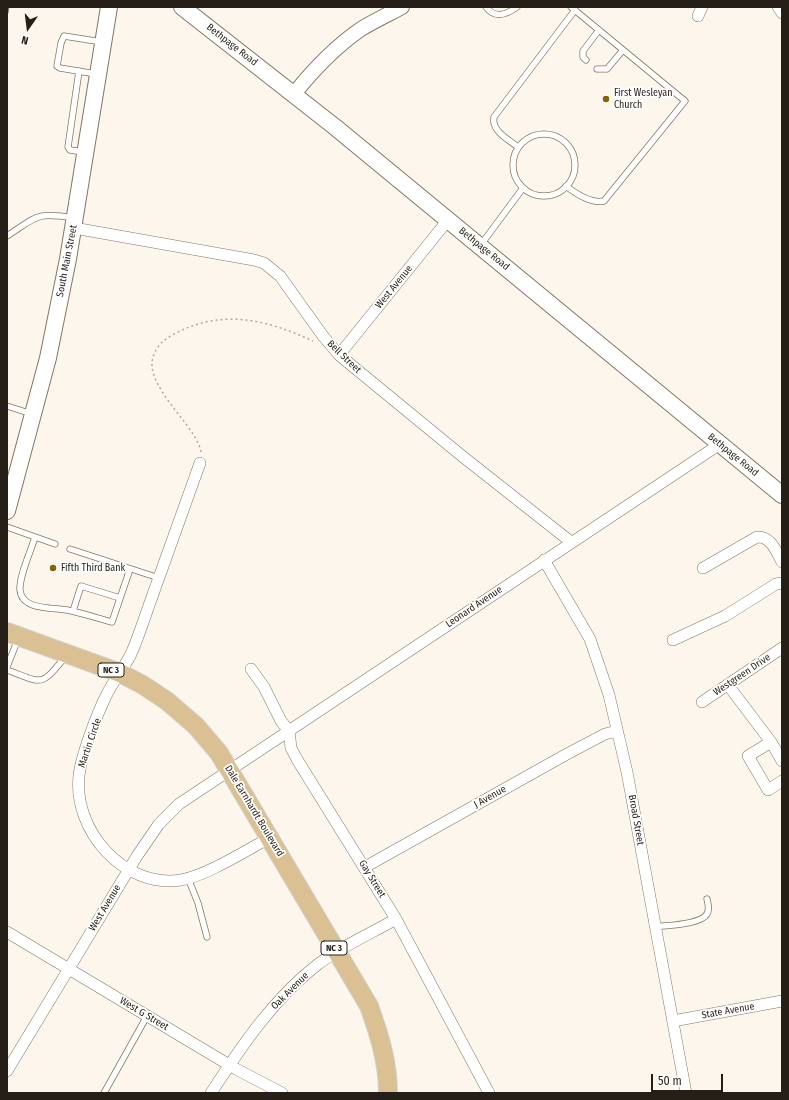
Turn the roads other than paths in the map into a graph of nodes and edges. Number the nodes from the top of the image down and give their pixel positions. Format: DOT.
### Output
graph roads {
  1 [pos="109,7"];
  2 [pos="182,7"];
  3 [pos="402,7"];
  4 [pos="486,7"];
  5 [pos="517,7"];
  6 [pos="778,7"];
  7 [pos="573,9"];
  8 [pos="782,13"];
  9 [pos="599,30"];
  10 [pos="104,42"];
  11 [pos="623,50"];
  12 [pos="586,60"];
  13 [pos="598,69"];
  14 [pos="79,71"];
  15 [pos="99,75"];
  16 [pos="294,94"];
  17 [pos="518,148"];
  18 [pos="87,153"];
  19 [pos="566,186"];
  20 [pos="523,188"];
  21 [pos="448,220"];
  22 [pos="75,223"];
  23 [pos="7,236"];
  24 [pos="480,246"];
  25 [pos="340,355"];
  26 [pos="7,406"];
  27 [pos="34,414"];
  28 [pos="720,444"];
  29 [pos="200,464"];
  30 [pos="782,495"];
  31 [pos="7,511"];
  32 [pos="7,528"];
  33 [pos="35,537"];
  34 [pos="571,542"];
  35 [pos="55,544"];
  36 [pos="70,549"];
  37 [pos="544,560"];
  38 [pos="782,562"];
  39 [pos="704,568"];
  40 [pos="130,569"];
  41 [pos="159,578"];
  42 [pos="782,583"];
  43 [pos="120,598"];
  44 [pos="73,611"];
  45 [pos="13,634"];
  46 [pos="674,640"];
  47 [pos="782,648"];
  48 [pos="68,654"];
  49 [pos="7,667"];
  50 [pos="7,670"];
  51 [pos="251,670"];
  52 [pos="120,674"];
  53 [pos="728,685"];
  54 [pos="702,702"];
  55 [pos="289,731"];
  56 [pos="617,731"];
  57 [pos="771,742"];
  58 [pos="782,761"];
  59 [pos="230,770"];
  60 [pos="782,781"];
  61 [pos="270,837"];
  62 [pos="365,867"];
  63 [pos="129,869"];
  64 [pos="188,878"];
  65 [pos="707,899"];
  66 [pos="396,919"];
  67 [pos="655,927"];
  68 [pos="7,932"];
  69 [pos="207,937"];
  70 [pos="337,952"];
  71 [pos="68,969"];
  72 [pos="782,1001"];
  73 [pos="147,1016"];
  74 [pos="673,1021"];
  75 [pos="229,1065"];
  76 [pos="7,1071"];
  77 [pos="104,1093"];
  78 [pos="210,1093"];
  79 [pos="282,1093"];
  80 [pos="388,1093"];
  81 [pos="489,1093"];
  82 [pos="686,1093"];
  1 -- 10 [label="main road, South Main Street"];
  2 -- 16 [label="main road, Bethpage Road"];
  3 -- 16 [label="street"];
  4 -- 5 [label="lane"];
  6 -- 8 [label="street"];
  7 -- 9 [label="lane"];
  7 -- 17 [label="lane"];
  9 -- 11 [label="lane"];
  9 -- 12 [label="lane"];
  10 -- 14 [label="lane"];
  10 -- 15 [label="main road, South Main Street"];
  11 -- 13 [label="lane"];
  11 -- 19 [label="lane"];
  14 -- 15 [label="lane"];
  14 -- 18 [label="lane"];
  15 -- 18 [label="main road, South Main Street"];
  16 -- 21 [label="main road, Bethpage Road"];
  17 -- 19 [label="lane"];
  17 -- 20 [label="lane"];
  18 -- 22 [label="main road, South Main Street"];
  19 -- 20 [label="lane"];
  20 -- 24 [label="lane"];
  21 -- 24 [label="main road, Bethpage Road"];
  21 -- 25 [label="street, West Avenue"];
  22 -- 23 [label="lane"];
  22 -- 25 [label="street, Bell Street"];
  22 -- 27 [label="main road, South Main Street"];
  24 -- 28 [label="main road, Bethpage Road"];
  25 -- 34 [label="street, Bell Street"];
  26 -- 27 [label="lane"];
  27 -- 31 [label="main road, South Main Street"];
  28 -- 30 [label="main road, Bethpage Road"];
  28 -- 34 [label="street, Leonard Avenue"];
  29 -- 41 [label="street, Martin Circle"];
  32 -- 33 [label="lane"];
  33 -- 35 [label="lane"];
  33 -- 44 [label="lane"];
  34 -- 37 [label="street, Leonard Avenue"];
  36 -- 40 [label="lane"];
  37 -- 55 [label="street, Leonard Avenue"];
  37 -- 56 [label="street, Broad Street"];
  38 -- 39 [label="street"];
  40 -- 41 [label="lane"];
  40 -- 43 [label="lane"];
  41 -- 52 [label="street, Martin Circle"];
  42 -- 46 [label="street"];
  43 -- 44 [label="lane"];
  43 -- 44 [label="lane"];
  45 -- 48 [label="main road, Dale Earnhardt Boulevard / NC 3"];
  45 -- 49 [label="lane"];
  47 -- 53 [label="street, Westgreen Drive"];
  48 -- 50 [label="lane"];
  48 -- 52 [label="main road, Dale Earnhardt Boulevard / NC 3"];
  51 -- 55 [label="street, Gay Street"];
  52 -- 59 [label="main road, Dale Earnhardt Boulevard / NC 3"];
  52 -- 63 [label="street, Martin Circle"];
  53 -- 54 [label="street, Westgreen Drive"];
  53 -- 57 [label="street"];
  55 -- 59 [label="street, Leonard Avenue"];
  55 -- 62 [label="street, Gay Street"];
  56 -- 62 [label="street, J Avenue"];
  56 -- 67 [label="street, Broad Street"];
  57 -- 58 [label="street"];
  57 -- 60 [label="street"];
  59 -- 61 [label="main road, Dale Earnhardt Boulevard / NC 3"];
  59 -- 63 [label="street, West Avenue"];
  61 -- 64 [label="street, Martin Circle"];
  61 -- 70 [label="main road, Dale Earnhardt Boulevard / NC 3"];
  62 -- 66 [label="street, Gay Street"];
  63 -- 64 [label="street, Martin Circle"];
  63 -- 71 [label="street, West Avenue"];
  64 -- 69 [label="lane"];
  65 -- 67 [label="lane"];
  66 -- 70 [label="street, Oak Avenue"];
  66 -- 81 [label="street, Gay Street"];
  67 -- 74 [label="street, Broad Street"];
  68 -- 71 [label="street, West G Street"];
  70 -- 75 [label="street, Oak Avenue"];
  70 -- 80 [label="main road, Dale Earnhardt Boulevard / NC 3"];
  71 -- 73 [label="street, West G Street"];
  71 -- 76 [label="street, West Avenue"];
  72 -- 74 [label="street, State Avenue"];
  73 -- 75 [label="street, West G Street"];
  73 -- 77 [label="lane"];
  74 -- 82 [label="street, Broad Street"];
  75 -- 78 [label="street, Oak Avenue"];
  75 -- 79 [label="street, West G Street"];
}
